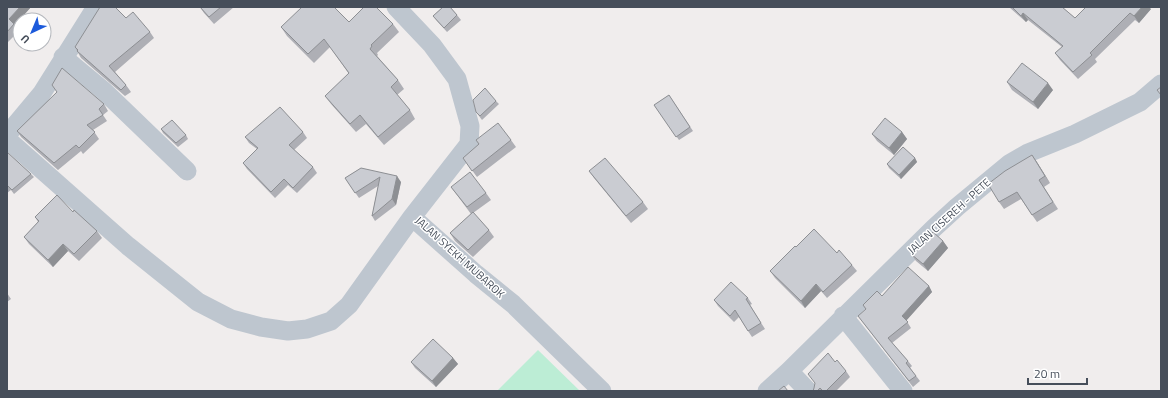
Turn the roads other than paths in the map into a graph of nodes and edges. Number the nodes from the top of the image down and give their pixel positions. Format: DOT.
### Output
graph roads {
  1 [pos="96,7"];
  2 [pos="396,7"];
  3 [pos="63,57"];
  4 [pos="1161,84"];
  5 [pos="7,135"];
  6 [pos="7,139"];
  7 [pos="187,171"];
  8 [pos="412,217"];
  9 [pos="843,316"];
  10 [pos="789,371"];
  11 [pos="602,391"];
  12 [pos="767,391"];
  13 [pos="808,391"];
  14 [pos="903,391"];
  1 -- 3 [label="street"];
  2 -- 8 [label="street, JALAN SYEKH MUBAROK"];
  3 -- 5 [label="street"];
  3 -- 7 [label="street"];
  4 -- 9 [label="street, JALAN CISEREH - PETE"];
  6 -- 8 [label="street"];
  8 -- 11 [label="street, JALAN SYEKH MUBAROK"];
  9 -- 10 [label="street, JALAN CISEREH - PETE"];
  9 -- 14 [label="street"];
  10 -- 12 [label="street, JALAN CISEREH - PETE"];
  10 -- 13 [label="street"];
}
